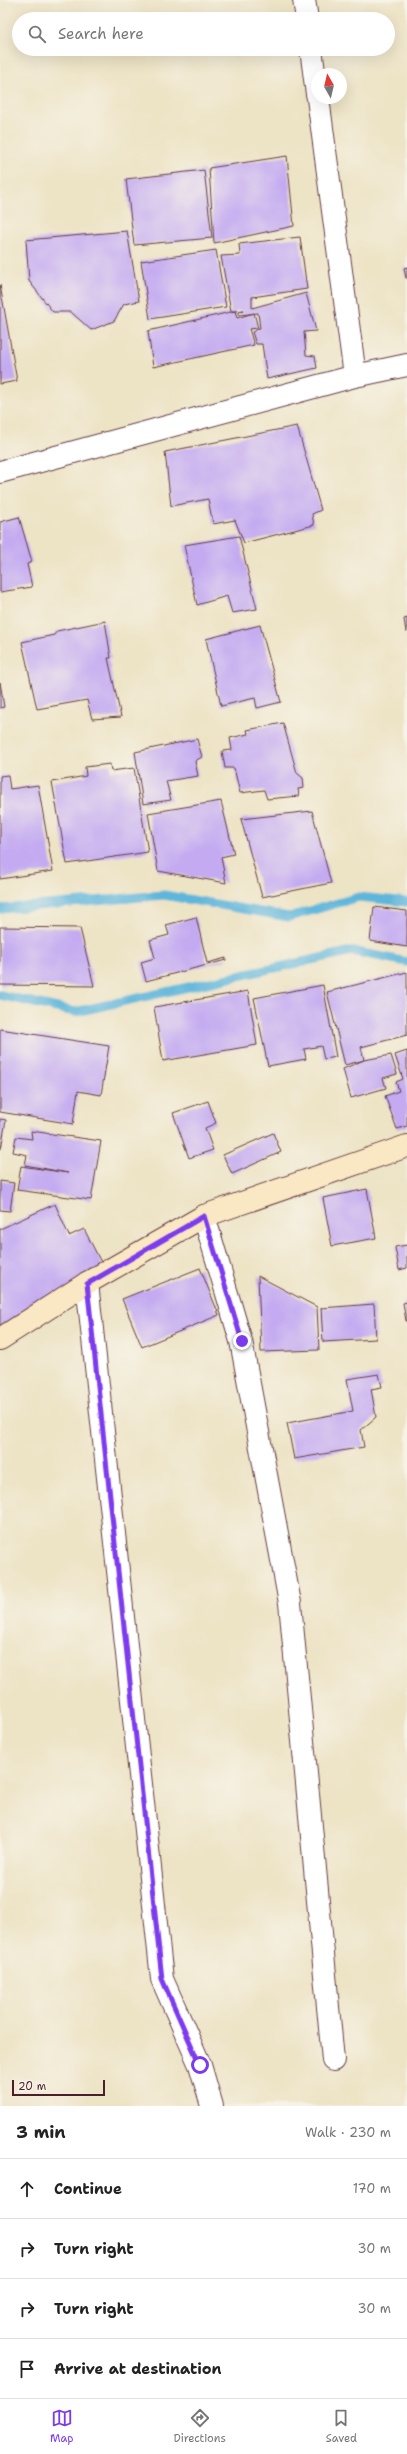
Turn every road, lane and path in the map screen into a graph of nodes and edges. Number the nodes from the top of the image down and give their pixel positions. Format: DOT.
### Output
graph roads {
  1 [pos="304,0"];
  2 [pos="306,12"];
  3 [pos="312,56"];
  4 [pos="314,68"];
  5 [pos="319,104"];
  6 [pos="407,365"];
  7 [pos="355,376"];
  8 [pos="0,472"];
  9 [pos="407,1146"];
  10 [pos="204,1216"];
  11 [pos="87,1284"];
  12 [pos="0,1339"];
  13 [pos="333,2060"];
  14 [pos="212,2106"];
  1 -- 2 [label="street"];
  3 -- 4 [label="street"];
  5 -- 7 [label="street"];
  6 -- 7 [label="street"];
  7 -- 8 [label="street"];
  9 -- 10 [label="main road"];
  10 -- 11 [label="main road"];
  10 -- 13 [label="street"];
  11 -- 12 [label="main road"];
  11 -- 14 [label="street"];
}
